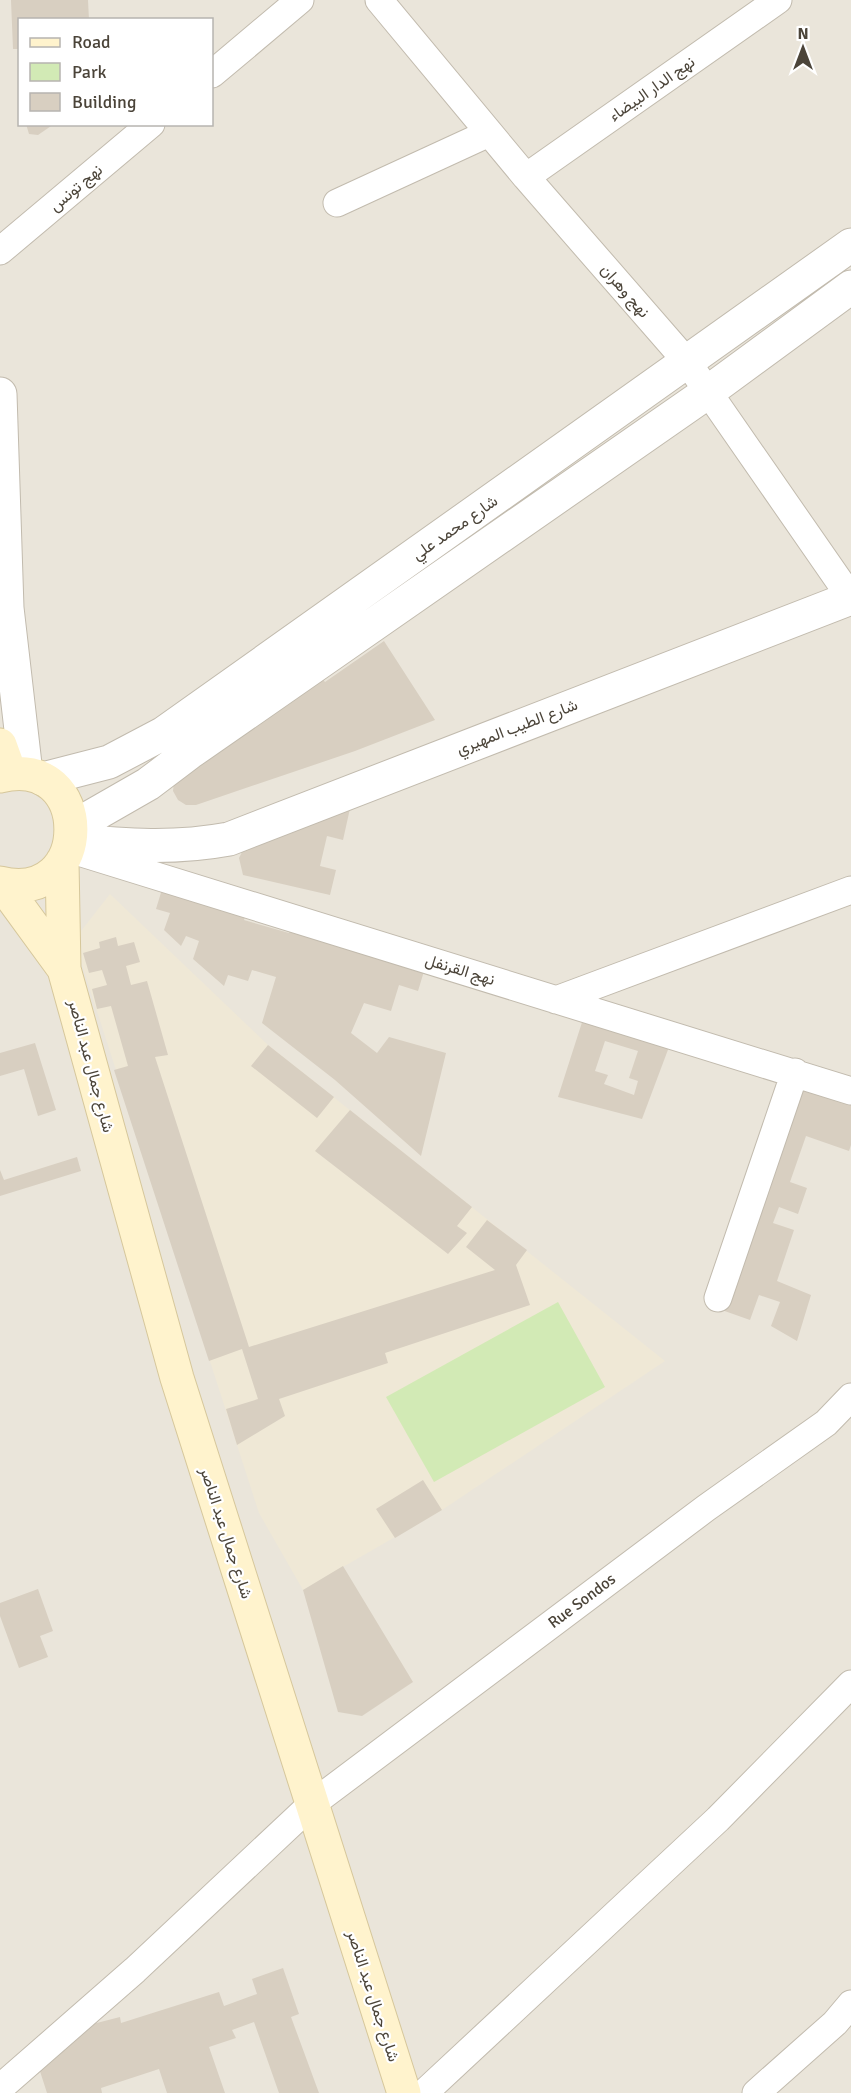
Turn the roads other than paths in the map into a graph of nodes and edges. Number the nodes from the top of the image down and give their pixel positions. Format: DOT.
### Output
graph roads {
  1 [pos="300,0"];
  2 [pos="380,0"];
  3 [pos="778,0"];
  4 [pos="213,73"];
  5 [pos="149,126"];
  6 [pos="489,133"];
  7 [pos="526,177"];
  8 [pos="337,203"];
  9 [pos="851,245"];
  10 [pos="0,251"];
  11 [pos="851,287"];
  12 [pos="688,363"];
  13 [pos="708,392"];
  14 [pos="0,394"];
  15 [pos="851,598"];
  16 [pos="16,769"];
  17 [pos="69,845"];
  18 [pos="1,883"];
  19 [pos="851,890"];
  20 [pos="64,969"];
  21 [pos="556,1000"];
  22 [pos="795,1072"];
  23 [pos="851,1091"];
  24 [pos="718,1298"];
  25 [pos="851,1397"];
  26 [pos="851,1684"];
  27 [pos="312,1804"];
  28 [pos="851,2004"];
  29 [pos="0,2088"];
  30 [pos="404,2093"];
  31 [pos="424,2093"];
  32 [pos="756,2093"];
  1 -- 4 [label="street"];
  2 -- 6 [label="street, نهج وهران"];
  3 -- 7 [label="street, نهج الدار البيضاء"];
  5 -- 10 [label="street, نهج تونس"];
  6 -- 7 [label="street, نهج وهران"];
  6 -- 8 [label="street"];
  7 -- 12 [label="street, نهج وهران"];
  9 -- 12 [label="street, شارع محمد علي"];
  11 -- 13 [label="street, شارع محمد علي"];
  12 -- 13 [label="street, نهج وهران"];
  12 -- 16 [label="street, شارع محمد علي"];
  13 -- 15 [label="street, نهج وهران"];
  13 -- 17 [label="street, شارع محمد علي"];
  14 -- 16 [label="street"];
  15 -- 17 [label="street, شارع الطيب المهيري"];
  16 -- 17 [label="main road, شارع جمال عبد الناصر"];
  17 -- 18 [label="main road"];
  17 -- 20 [label="main road, شارع جمال عبد الناصر"];
  17 -- 21 [label="street, نهج القرنفل"];
  18 -- 20 [label="main road, شارع جمال عبد الناصر"];
  19 -- 21 [label="street"];
  20 -- 27 [label="main road, شارع جمال عبد الناصر"];
  21 -- 22 [label="street, نهج القرنفل"];
  22 -- 23 [label="street, نهج القرنفل"];
  22 -- 24 [label="street"];
  25 -- 27 [label="street, Rue Sondos"];
  26 -- 31 [label="street"];
  27 -- 29 [label="street, Rue Sondos"];
  27 -- 30 [label="main road, شارع جمال عبد الناصر"];
  28 -- 32 [label="street"];
}
